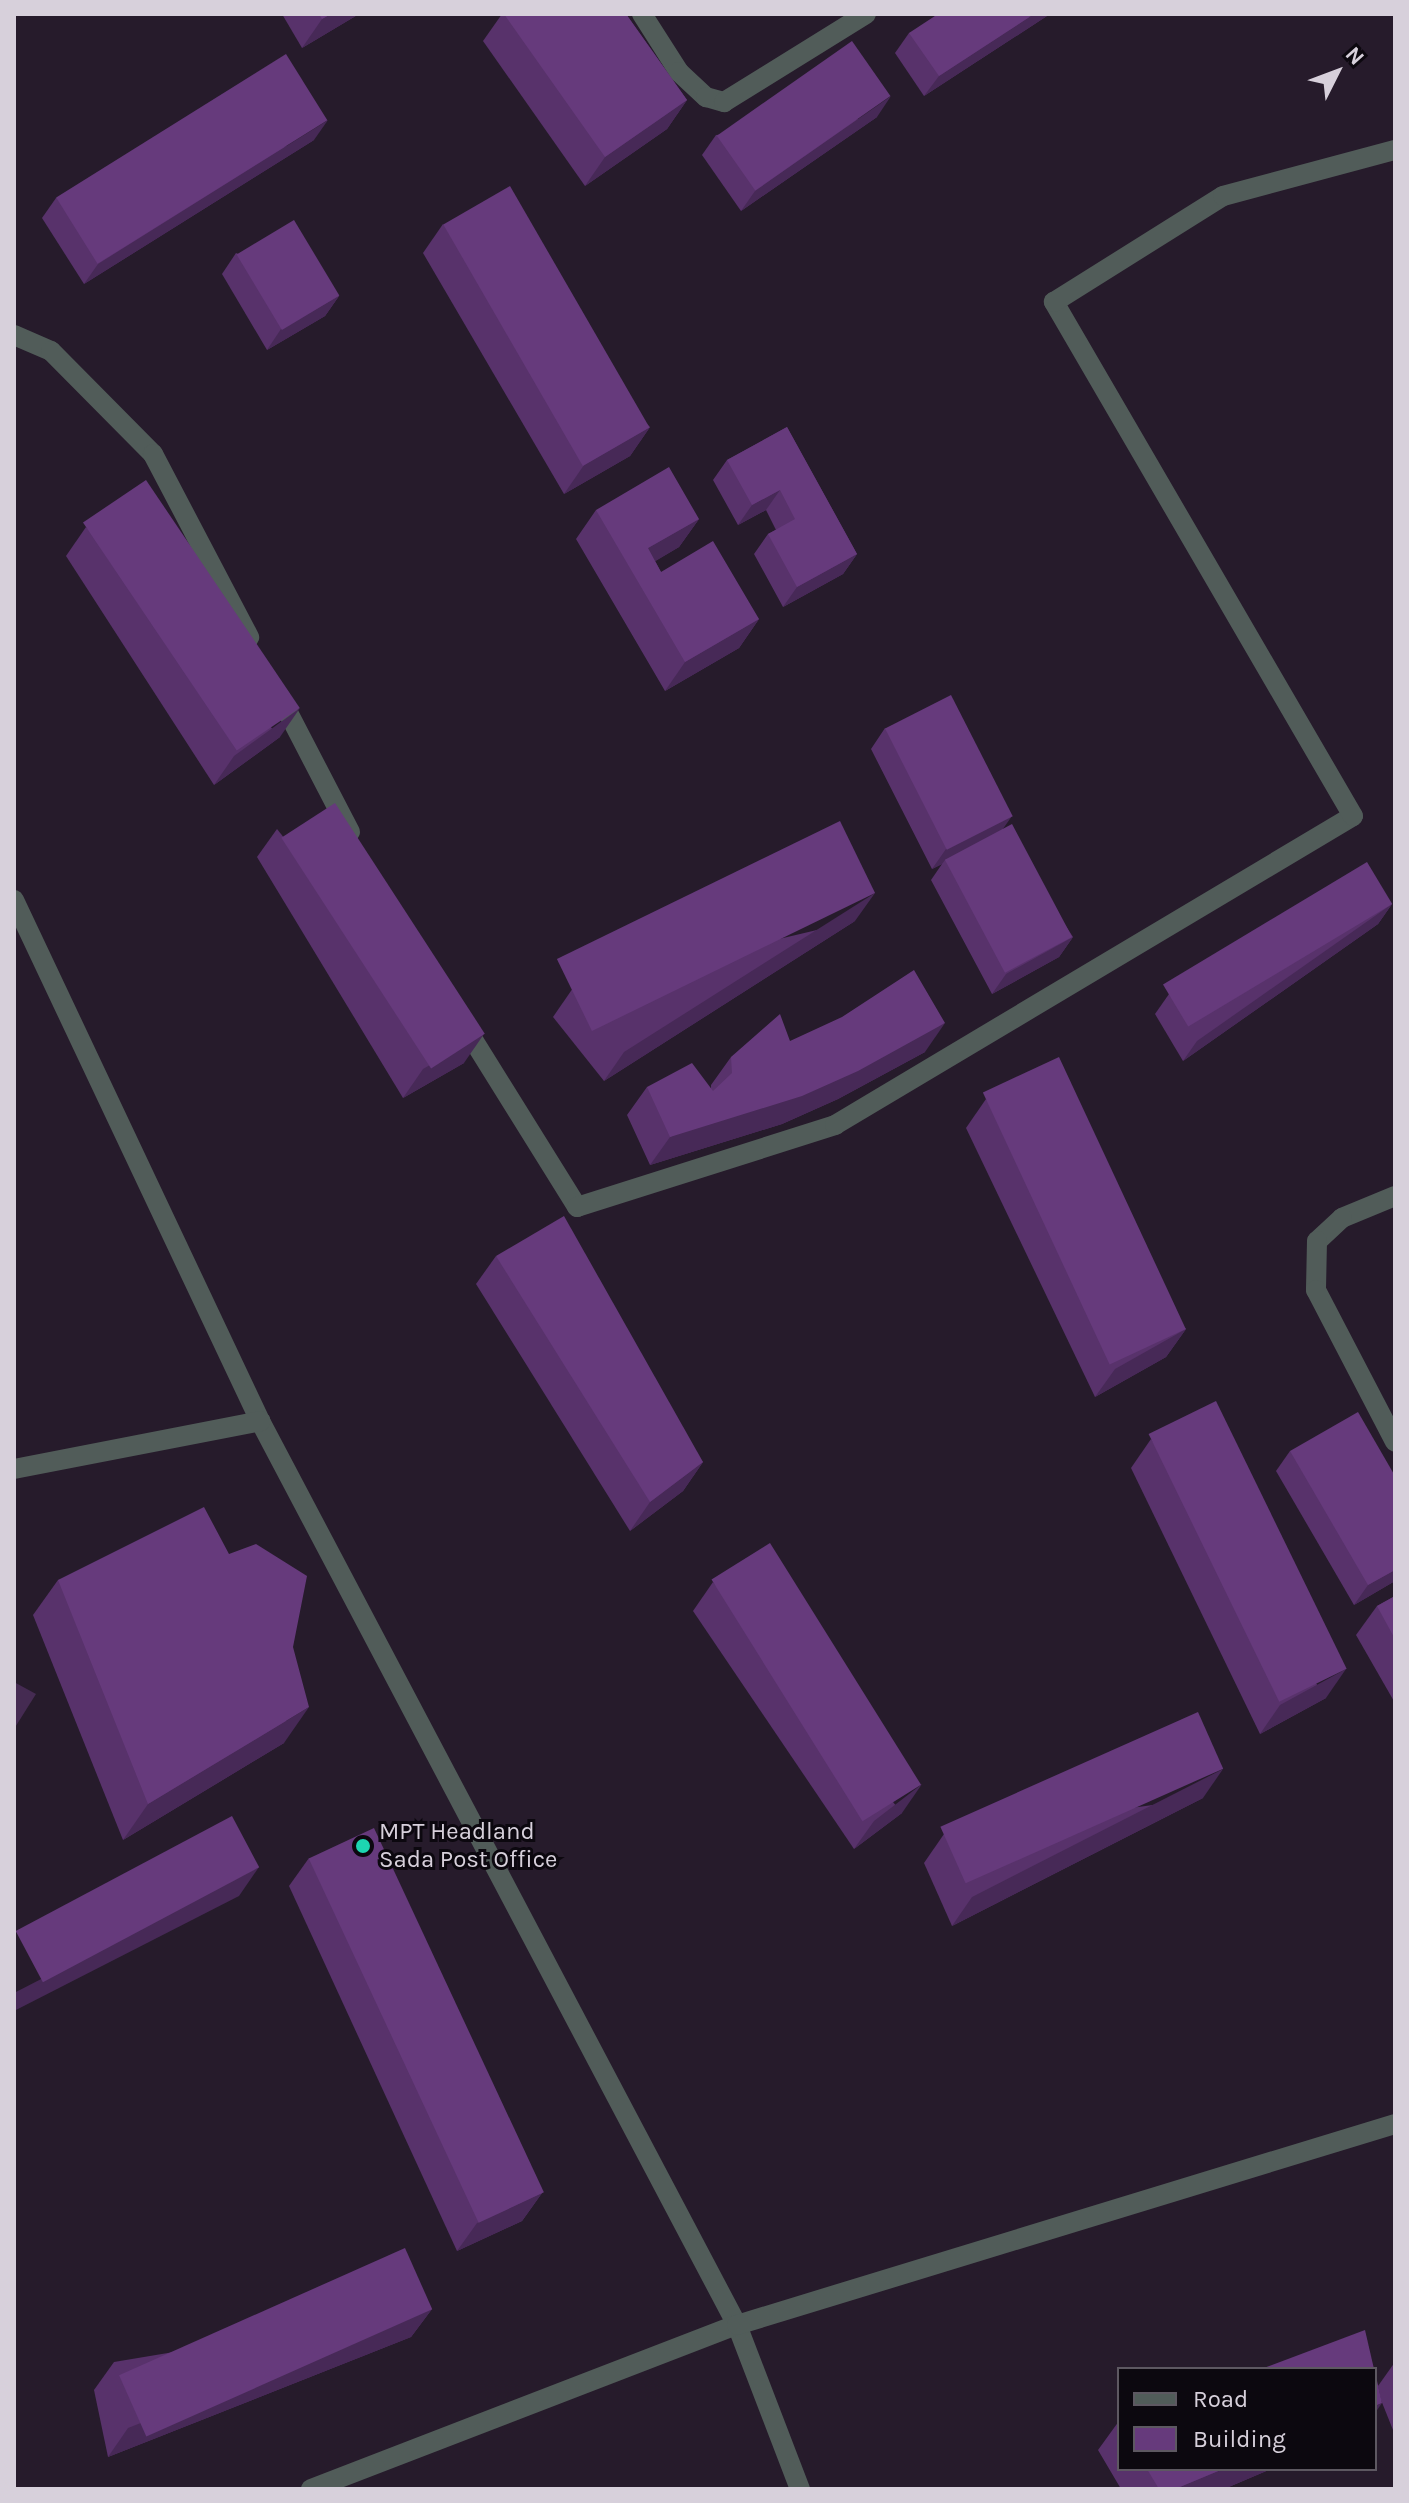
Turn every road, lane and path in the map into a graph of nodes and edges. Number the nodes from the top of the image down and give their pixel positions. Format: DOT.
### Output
graph roads {
  1 [pos="642,14"];
  2 [pos="866,14"];
  3 [pos="1395,150"];
  4 [pos="14,335"];
  5 [pos="361,852"];
  6 [pos="14,900"];
  7 [pos="447,998"];
  8 [pos="1395,1196"];
  9 [pos="260,1421"];
  10 [pos="1395,1442"];
  11 [pos="14,1469"];
  12 [pos="1395,2124"];
  13 [pos="737,2325"];
  14 [pos="311,2489"];
  15 [pos="800,2489"];
  1 -- 2 [label="street"];
  3 -- 7 [label="street"];
  4 -- 5 [label="street"];
  6 -- 9 [label="street"];
  8 -- 10 [label="street"];
  9 -- 11 [label="street"];
  9 -- 13 [label="street"];
  12 -- 13 [label="street"];
  13 -- 14 [label="street"];
  13 -- 15 [label="street"];
}
